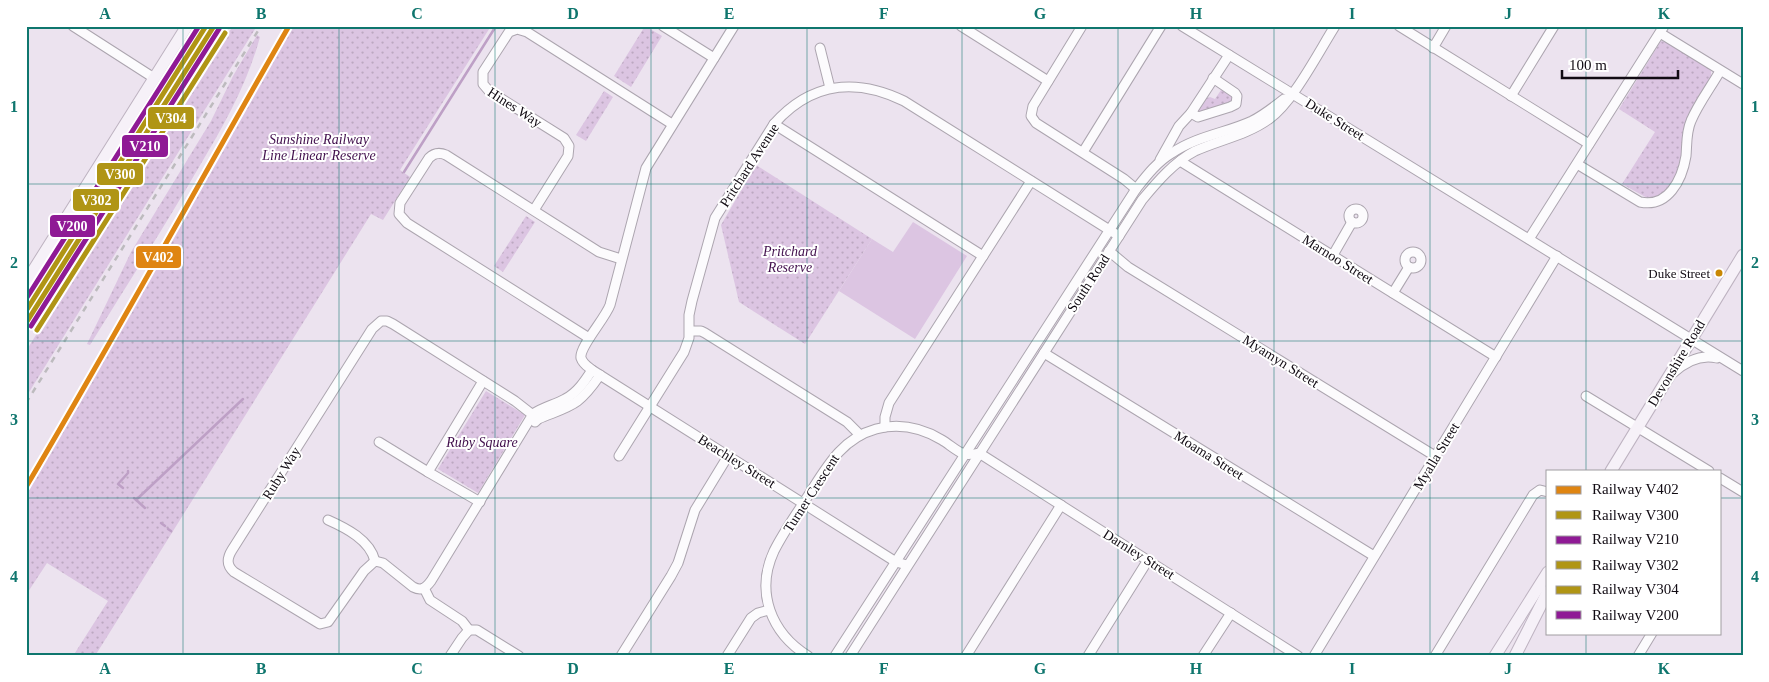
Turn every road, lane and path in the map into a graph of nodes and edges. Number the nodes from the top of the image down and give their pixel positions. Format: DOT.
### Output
graph roads {
  1 [pos="73,26"];
  2 [pos="187,26"];
  3 [pos="663,26"];
  4 [pos="734,26"];
  5 [pos="961,26"];
  6 [pos="1082,26"];
  7 [pos="1161,26"];
  8 [pos="1182,26"];
  9 [pos="1334,26"];
  10 [pos="1399,26"];
  11 [pos="1446,26"];
  12 [pos="1554,26"];
  13 [pos="1662,30"];
  14 [pos="820,48"];
  15 [pos="1433,48"];
  16 [pos="1229,55"];
  17 [pos="714,58"];
  18 [pos="1720,71"];
  19 [pos="154,78"];
  20 [pos="1213,78"];
  21 [pos="1048,81"];
  22 [pos="1743,84"];
  23 [pos="830,88"];
  24 [pos="1292,93"];
  25 [pos="1511,96"];
  26 [pos="1191,113"];
  27 [pos="672,124"];
  28 [pos="774,124"];
  29 [pos="1589,144"];
  30 [pos="1083,152"];
  31 [pos="1180,161"];
  32 [pos="1157,164"];
  33 [pos="1577,164"];
  34 [pos="1031,181"];
  35 [pos="1136,188"];
  36 [pos="534,210"];
  37 [pos="1352,222"];
  38 [pos="1109,230"];
  39 [pos="1119,236"];
  40 [pos="1529,239"];
  41 [pos="1109,251"];
  42 [pos="1332,255"];
  43 [pos="1743,255"];
  44 [pos="983,256"];
  45 [pos="1557,256"];
  46 [pos="621,259"];
  47 [pos="1102,261"];
  48 [pos="1128,267"];
  49 [pos="1409,267"];
  50 [pos="26,282"];
  51 [pos="1393,293"];
  52 [pos="690,331"];
  53 [pos="589,338"];
  54 [pos="1691,338"];
  55 [pos="1044,352"];
  56 [pos="1496,357"];
  57 [pos="1722,359"];
  58 [pos="592,370"];
  59 [pos="1743,371"];
  60 [pos="600,375"];
  61 [pos="1667,379"];
  62 [pos="483,381"];
  63 [pos="1586,396"];
  64 [pos="567,403"];
  65 [pos="650,406"];
  66 [pos="535,416"];
  67 [pos="885,427"];
  68 [pos="1638,427"];
  69 [pos="860,435"];
  70 [pos="379,442"];
  71 [pos="965,454"];
  72 [pos="979,454"];
  73 [pos="619,456"];
  74 [pos="728,456"];
  75 [pos="1435,456"];
  76 [pos="1612,470"];
  77 [pos="1707,470"];
  78 [pos="428,472"];
  79 [pos="1722,479"];
  80 [pos="1546,492"];
  81 [pos="1743,492"];
  82 [pos="480,502"];
  83 [pos="804,503"];
  84 [pos="1061,505"];
  85 [pos="328,520"];
  86 [pos="1374,556"];
  87 [pos="1148,560"];
  88 [pos="375,561"];
  89 [pos="896,562"];
  90 [pos="907,565"];
  91 [pos="1546,575"];
  92 [pos="424,588"];
  93 [pos="1546,595"];
  94 [pos="769,610"];
  95 [pos="1231,613"];
  96 [pos="469,630"];
  97 [pos="1651,634"];
  98 [pos="450,656"];
  99 [pos="519,656"];
  100 [pos="621,656"];
  101 [pos="727,656"];
  102 [pos="808,656"];
  103 [pos="836,656"];
  104 [pos="850,656"];
  105 [pos="966,656"];
  106 [pos="1088,656"];
  107 [pos="1204,656"];
  108 [pos="1298,656"];
  109 [pos="1314,656"];
  110 [pos="1435,656"];
  111 [pos="1495,656"];
  112 [pos="1515,656"];
  113 [pos="1638,656"];
  1 -- 19 [label="street"];
  2 -- 19 [label="main road"];
  3 -- 17 [label="street"];
  4 -- 17 [label="street"];
  5 -- 21 [label="street"];
  6 -- 21 [label="street"];
  7 -- 30 [label="street"];
  8 -- 16 [label="street, Duke Street"];
  9 -- 24 [label="street"];
  10 -- 15 [label="street"];
  11 -- 15 [label="street"];
  12 -- 25 [label="street"];
  13 -- 18 [label="street"];
  13 -- 29 [label="street"];
  14 -- 23 [label="street"];
  15 -- 25 [label="street"];
  16 -- 20 [label="street, South Road"];
  16 -- 24 [label="street, Duke Street"];
  17 -- 27 [label="street"];
  18 -- 22 [label="street"];
  18 -- 33 [label="street"];
  19 -- 50 [label="main road"];
  20 -- 26 [label="street, South Road"];
  20 -- 26 [label="street"];
  21 -- 30 [label="street"];
  23 -- 28 [label="street, Pritchard Avenue"];
  23 -- 34 [label="street, Pritchard Avenue"];
  24 -- 31 [label="street, South Road"];
  24 -- 32 [label="street, South Road"];
  24 -- 40 [label="street, Duke Street"];
  25 -- 29 [label="street"];
  26 -- 32 [label="street, South Road"];
  27 -- 36 [label="street, Hines Way"];
  27 -- 46 [label="street"];
  28 -- 44 [label="street"];
  28 -- 52 [label="street, Pritchard Avenue"];
  29 -- 33 [label="street"];
  30 -- 35 [label="street"];
  31 -- 39 [label="street, South Road"];
  31 -- 42 [label="street, Marnoo Street"];
  32 -- 35 [label="street, South Road"];
  33 -- 40 [label="street"];
  34 -- 38 [label="street, Pritchard Avenue"];
  34 -- 44 [label="street"];
  35 -- 38 [label="street, South Road"];
  36 -- 46 [label="street"];
  36 -- 53 [label="street"];
  37 -- 42 [label="street"];
  38 -- 39 [label="street, Pritchard Avenue"];
  38 -- 71 [label="street, South Road"];
  39 -- 41 [label="street, South Road"];
  40 -- 45 [label="street, Duke Street"];
  41 -- 47 [label="street, South Road"];
  41 -- 48 [label="street, Myamyn Street"];
  42 -- 51 [label="street, Marnoo Street"];
  43 -- 54 [label="main road, Devonshire Road"];
  44 -- 67 [label="street"];
  45 -- 54 [label="street, Duke Street"];
  45 -- 56 [label="street, Myalla Street"];
  46 -- 53 [label="street"];
  47 -- 48 [label="street, Myamyn Street"];
  47 -- 55 [label="street, South Road"];
  48 -- 75 [label="street, Myamyn Street"];
  49 -- 51 [label="street"];
  51 -- 56 [label="street, Marnoo Street"];
  52 -- 65 [label="street, Pritchard Avenue"];
  52 -- 69 [label="street"];
  53 -- 58 [label="street, Beachley Street"];
  54 -- 57 [label="street, Duke Street"];
  54 -- 61 [label="main road, Devonshire Road"];
  55 -- 72 [label="street, South Road"];
  55 -- 86 [label="street, Moama Street"];
  56 -- 75 [label="street, Myalla Street"];
  57 -- 59 [label="street, Duke Street"];
  57 -- 61 [label="street"];
  58 -- 60 [label="street, Beachley Street"];
  58 -- 64 [label="street"];
  60 -- 64 [label="street"];
  60 -- 65 [label="street, Beachley Street"];
  61 -- 68 [label="main road, Devonshire Road"];
  62 -- 66 [label="street, Ruby Way"];
  62 -- 78 [label="street"];
  62 -- 88 [label="street, Ruby Way"];
  63 -- 68 [label="street"];
  64 -- 66 [label="street"];
  65 -- 73 [label="street, Pritchard Avenue"];
  65 -- 74 [label="street, Beachley Street"];
  66 -- 82 [label="street"];
  67 -- 69 [label="street, Turner Crescent"];
  67 -- 71 [label="street, Turner Crescent"];
  68 -- 76 [label="main road, Devonshire Road"];
  68 -- 77 [label="street"];
  69 -- 83 [label="street, Turner Crescent"];
  70 -- 78 [label="street"];
  71 -- 72 [label="street"];
  71 -- 89 [label="street, South Road"];
  72 -- 84 [label="street, Darnley Street"];
  72 -- 90 [label="street, South Road"];
  74 -- 83 [label="street, Beachley Street"];
  74 -- 100 [label="street"];
  75 -- 86 [label="street, Myalla Street"];
  78 -- 82 [label="street"];
  79 -- 81 [label="street"];
  80 -- 110 [label="street"];
  82 -- 92 [label="street"];
  83 -- 89 [label="street, Beachley Street"];
  83 -- 94 [label="street, Turner Crescent"];
  84 -- 87 [label="street, Darnley Street"];
  84 -- 105 [label="street"];
  85 -- 88 [label="street"];
  86 -- 109 [label="street, Myalla Street"];
  87 -- 95 [label="street, Darnley Street"];
  87 -- 106 [label="street"];
  88 -- 92 [label="street"];
  89 -- 90 [label="street, Beachley Street"];
  89 -- 103 [label="street, South Road"];
  90 -- 104 [label="street, South Road"];
  91 -- 111 [label="main road"];
  92 -- 96 [label="street"];
  93 -- 112 [label="main road"];
  94 -- 101 [label="street"];
  94 -- 102 [label="street, Turner Crescent"];
  95 -- 107 [label="street"];
  95 -- 108 [label="street, Darnley Street"];
  96 -- 98 [label="street"];
  96 -- 99 [label="street"];
  97 -- 113 [label="street"];
}
